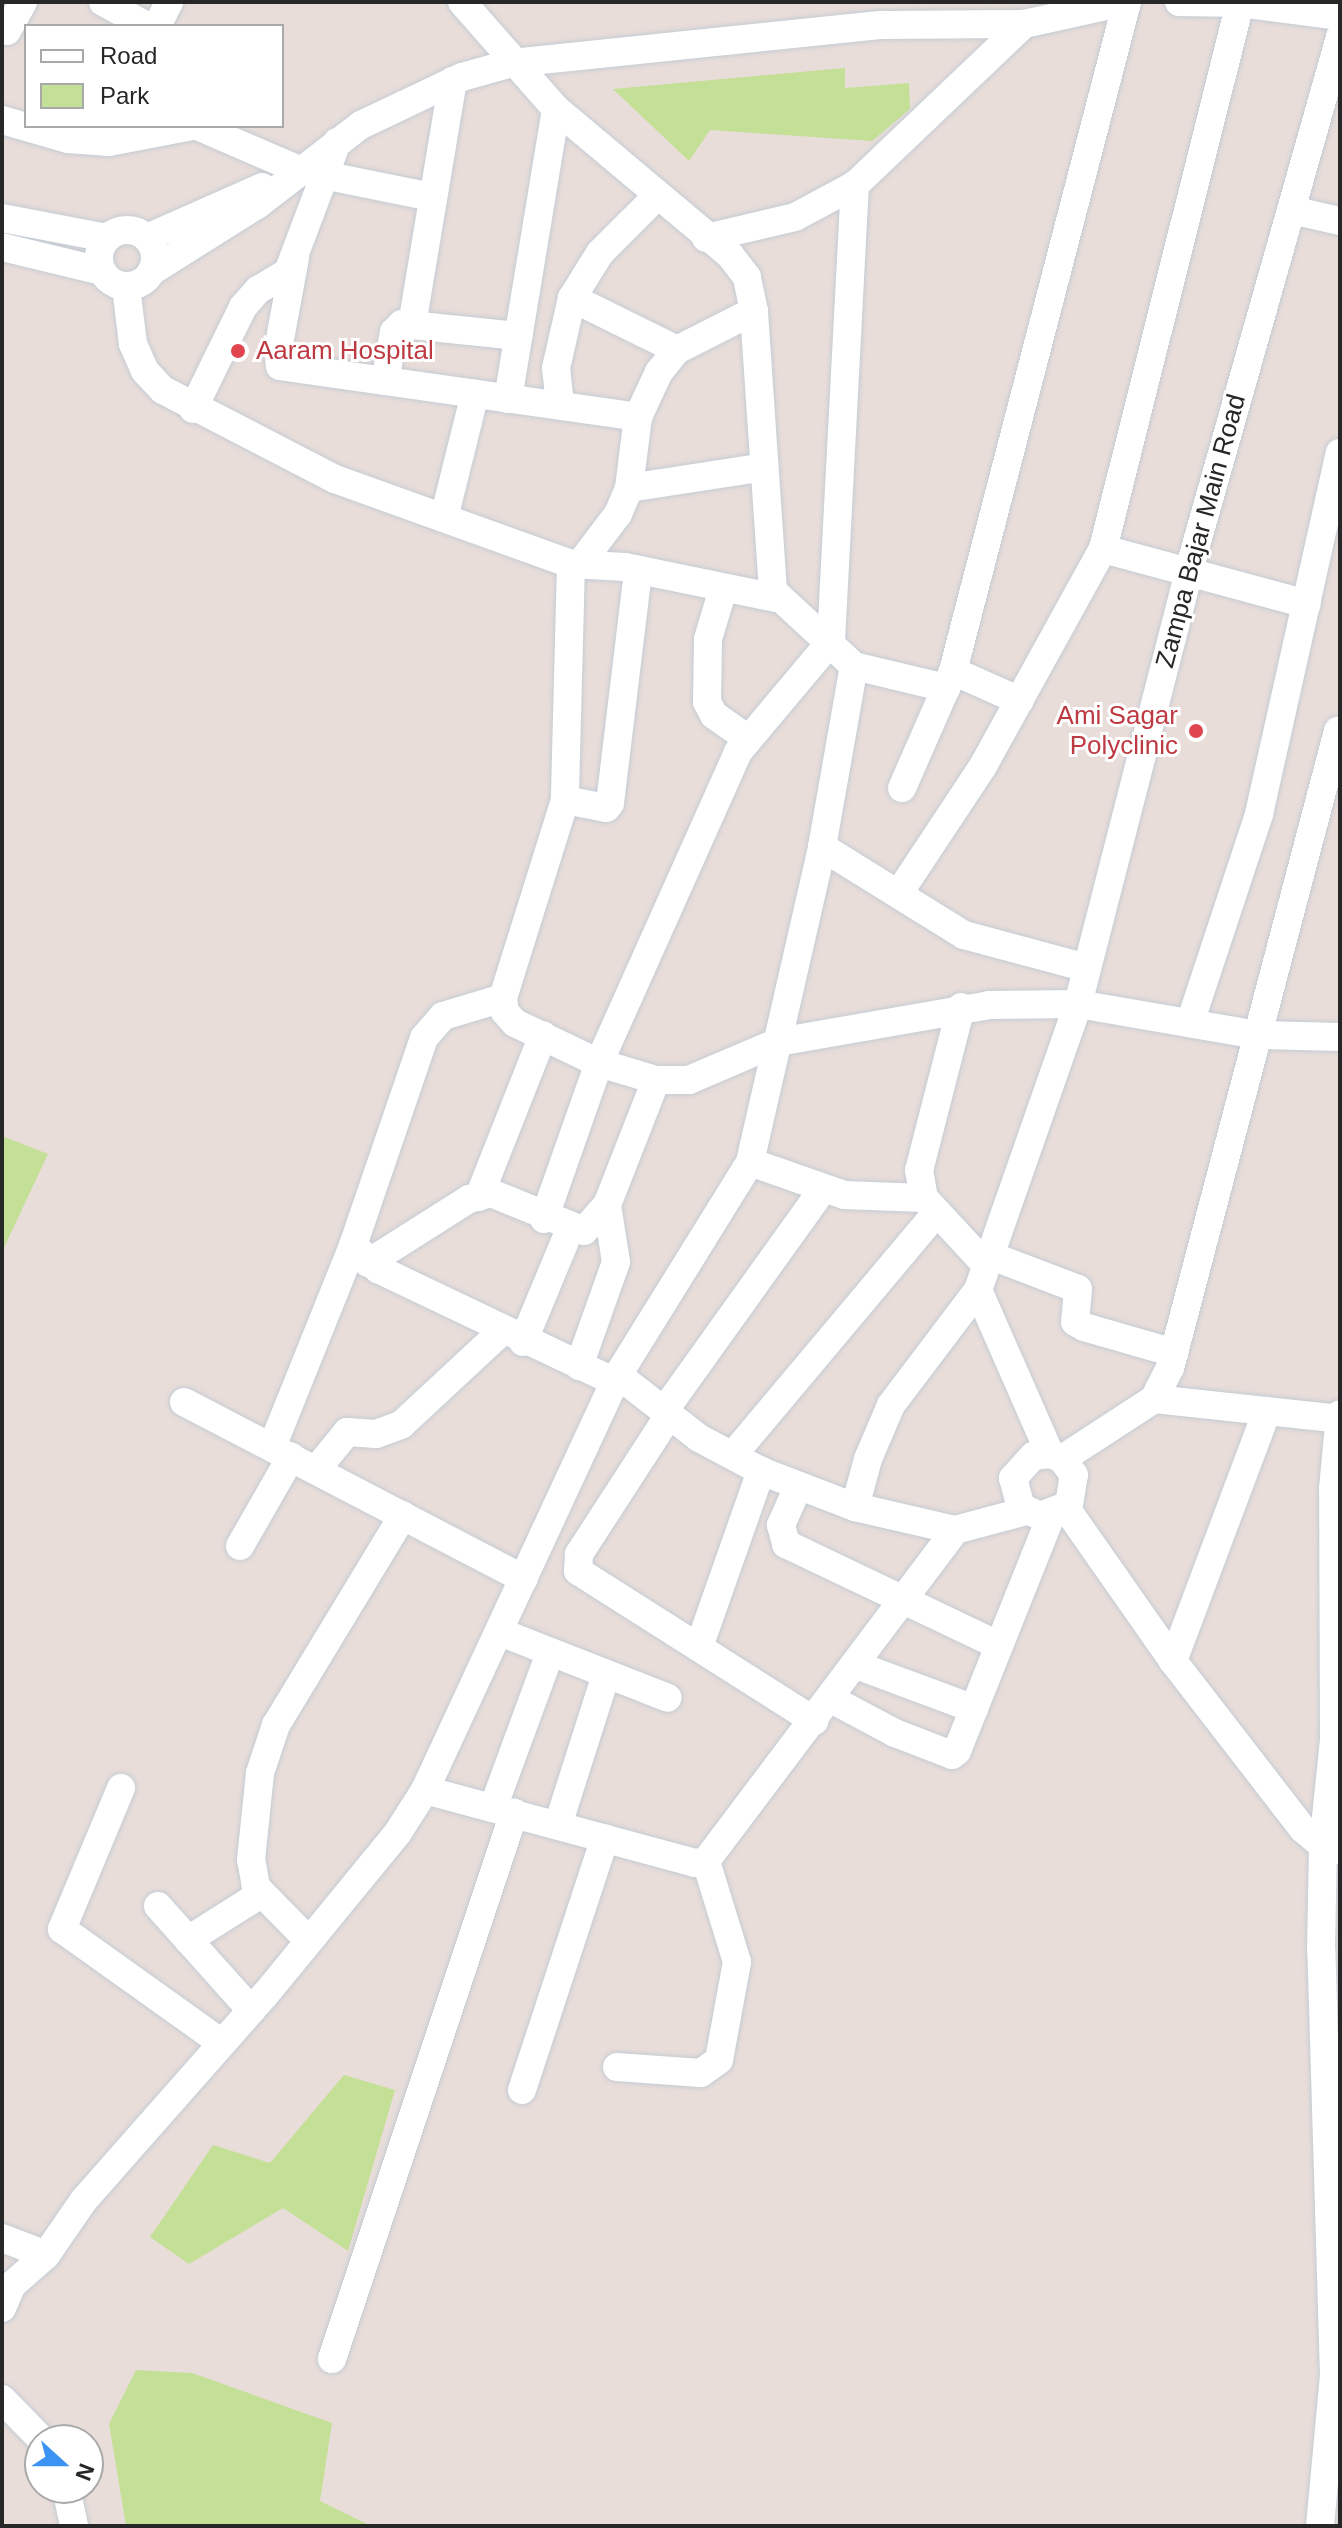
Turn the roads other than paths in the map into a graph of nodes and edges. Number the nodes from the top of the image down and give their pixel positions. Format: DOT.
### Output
graph roads {
  1 [pos="23,2"];
  2 [pos="103,2"];
  3 [pos="169,2"];
  4 [pos="1125,2"];
  5 [pos="1179,2"];
  6 [pos="1240,3"];
  7 [pos="476,8"];
  8 [pos="882,14"];
  9 [pos="1340,16"];
  10 [pos="1013,17"];
  11 [pos="143,24"];
  12 [pos="158,24"];
  13 [pos="12,34"];
  14 [pos="1340,37"];
  15 [pos="512,63"];
  16 [pos="453,80"];
  17 [pos="556,109"];
  18 [pos="2,120"];
  19 [pos="24,126"];
  20 [pos="30,128"];
  21 [pos="184,128"];
  22 [pos="199,128"];
  23 [pos="303,175"];
  24 [pos="855,185"];
  25 [pos="432,197"];
  26 [pos="656,197"];
  27 [pos="1291,210"];
  28 [pos="2,218"];
  29 [pos="1340,221"];
  30 [pos="107,238"];
  31 [pos="147,238"];
  32 [pos="706,238"];
  33 [pos="2,247"];
  34 [pos="295,258"];
  35 [pos="101,271"];
  36 [pos="152,271"];
  37 [pos="126,287"];
  38 [pos="572,298"];
  39 [pos="754,311"];
  40 [pos="412,325"];
  41 [pos="518,336"];
  42 [pos="677,350"];
  43 [pos="385,381"];
  44 [pos="475,394"];
  45 [pos="508,399"];
  46 [pos="560,405"];
  47 [pos="193,409"];
  48 [pos="638,417"];
  49 [pos="1340,457"];
  50 [pos="764,467"];
  51 [pos="629,488"];
  52 [pos="444,518"];
  53 [pos="1103,549"];
  54 [pos="576,564"];
  55 [pos="638,570"];
  56 [pos="1188,574"];
  57 [pos="723,589"];
  58 [pos="776,598"];
  59 [pos="1307,604"];
  60 [pos="831,641"];
  61 [pos="854,666"];
  62 [pos="950,680"];
  63 [pos="1020,701"];
  64 [pos="1338,731"];
  65 [pos="748,739"];
  66 [pos="902,788"];
  67 [pos="565,800"];
  68 [pos="822,847"];
  69 [pos="899,893"];
  70 [pos="1087,968"];
  71 [pos="503,998"];
  72 [pos="1078,1004"];
  73 [pos="961,1007"];
  74 [pos="1190,1023"];
  75 [pos="543,1035"];
  76 [pos="1258,1035"];
  77 [pos="1340,1037"];
  78 [pos="778,1042"];
  79 [pos="599,1063"];
  80 [pos="656,1080"];
  81 [pos="750,1162"];
  82 [pos="823,1189"];
  83 [pos="479,1197"];
  84 [pos="607,1205"];
  85 [pos="931,1205"];
  86 [pos="557,1224"];
  87 [pos="361,1254"];
  88 [pos="985,1270"];
  89 [pos="512,1337"];
  90 [pos="1174,1353"];
  91 [pos="579,1366"];
  92 [pos="616,1379"];
  93 [pos="1154,1399"];
  94 [pos="184,1402"];
  95 [pos="1267,1411"];
  96 [pos="667,1413"];
  97 [pos="1340,1417"];
  98 [pos="733,1455"];
  99 [pos="1056,1457"];
  100 [pos="293,1458"];
  101 [pos="761,1471"];
  102 [pos="798,1487"];
  103 [pos="855,1507"];
  104 [pos="1047,1512"];
  105 [pos="403,1515"];
  106 [pos="955,1530"];
  107 [pos="240,1546"];
  108 [pos="524,1579"];
  109 [pos="904,1600"];
  110 [pos="500,1632"];
  111 [pos="998,1645"];
  112 [pos="699,1647"];
  113 [pos="550,1653"];
  114 [pos="1173,1661"];
  115 [pos="856,1665"];
  116 [pos="606,1675"];
  117 [pos="668,1698"];
  118 [pos="831,1699"];
  119 [pos="974,1709"];
  120 [pos="814,1721"];
  121 [pos="121,1788"];
  122 [pos="425,1790"];
  123 [pos="503,1810"];
  124 [pos="558,1825"];
  125 [pos="605,1838"];
  126 [pos="1331,1849"];
  127 [pos="706,1861"];
  128 [pos="261,1894"];
  129 [pos="158,1906"];
  130 [pos="188,1940"];
  131 [pos="309,1941"];
  132 [pos="1331,1952"];
  133 [pos="251,2010"];
  134 [pos="222,2043"];
  135 [pos="617,2067"];
  136 [pos="522,2090"];
  137 [pos="2,2238"];
  138 [pos="46,2255"];
  139 [pos="2,2308"];
  140 [pos="332,2359"];
  141 [pos="2,2399"];
  142 [pos="26,2424"];
  143 [pos="69,2504"];
  144 [pos="74,2526"];
  145 [pos="1320,2526"];
  1 -- 13 [label="street"];
  2 -- 11 [label="street"];
  3 -- 12 [label="street"];
  4 -- 10 [label="street"];
  4 -- 62 [label="street"];
  5 -- 6 [label="street"];
  6 -- 9 [label="street"];
  6 -- 53 [label="street"];
  7 -- 15 [label="street"];
  8 -- 10 [label="street"];
  8 -- 15 [label="street"];
  10 -- 24 [label="street"];
  14 -- 27 [label="street, Zampa Bajar Main Road"];
  15 -- 16 [label="street"];
  15 -- 17 [label="street"];
  16 -- 23 [label="street"];
  16 -- 25 [label="street"];
  17 -- 26 [label="street"];
  17 -- 41 [label="street"];
  18 -- 19 [label="street"];
  20 -- 21 [label="street"];
  22 -- 23 [label="street"];
  23 -- 25 [label="street"];
  23 -- 31 [label="street"];
  23 -- 34 [label="street"];
  23 -- 36 [label="street"];
  24 -- 32 [label="street"];
  24 -- 60 [label="street"];
  25 -- 40 [label="street"];
  26 -- 32 [label="street"];
  26 -- 38 [label="street"];
  27 -- 29 [label="street"];
  27 -- 56 [label="street, Zampa Bajar Main Road"];
  28 -- 30 [label="street"];
  30 -- 31 [label="street"];
  30 -- 35 [label="street"];
  31 -- 36 [label="street"];
  32 -- 39 [label="street"];
  33 -- 35 [label="street"];
  34 -- 43 [label="street"];
  34 -- 47 [label="street"];
  35 -- 37 [label="street"];
  36 -- 37 [label="street"];
  37 -- 47 [label="street"];
  38 -- 42 [label="street"];
  38 -- 46 [label="street"];
  39 -- 42 [label="street"];
  39 -- 50 [label="street"];
  40 -- 41 [label="street"];
  40 -- 43 [label="street"];
  41 -- 45 [label="street"];
  42 -- 48 [label="street"];
  43 -- 44 [label="street"];
  44 -- 45 [label="street"];
  44 -- 52 [label="street"];
  45 -- 46 [label="street"];
  46 -- 48 [label="street"];
  47 -- 52 [label="street"];
  48 -- 51 [label="street"];
  49 -- 59 [label="street"];
  50 -- 51 [label="street"];
  50 -- 58 [label="street"];
  51 -- 54 [label="street"];
  52 -- 54 [label="street"];
  53 -- 56 [label="street"];
  53 -- 63 [label="street"];
  54 -- 55 [label="street"];
  54 -- 67 [label="street"];
  55 -- 57 [label="street"];
  55 -- 67 [label="street"];
  56 -- 59 [label="street"];
  56 -- 70 [label="street, Zampa Bajar Main Road"];
  57 -- 58 [label="street"];
  57 -- 65 [label="street"];
  58 -- 60 [label="street"];
  59 -- 74 [label="street"];
  60 -- 61 [label="street"];
  60 -- 65 [label="street"];
  61 -- 62 [label="street"];
  61 -- 68 [label="street"];
  62 -- 63 [label="street"];
  62 -- 66 [label="street"];
  63 -- 69 [label="street"];
  64 -- 76 [label="street"];
  65 -- 79 [label="street"];
  67 -- 71 [label="street"];
  68 -- 69 [label="street"];
  68 -- 78 [label="street"];
  69 -- 70 [label="street"];
  70 -- 72 [label="street, Zampa Bajar Main Road"];
  71 -- 75 [label="street"];
  71 -- 87 [label="street"];
  72 -- 73 [label="street"];
  72 -- 74 [label="street"];
  72 -- 88 [label="street, Zampa Bajar Main Road"];
  73 -- 78 [label="street"];
  73 -- 85 [label="street"];
  74 -- 76 [label="street"];
  75 -- 79 [label="street"];
  75 -- 83 [label="street"];
  76 -- 77 [label="street"];
  76 -- 90 [label="street"];
  78 -- 80 [label="street"];
  78 -- 81 [label="street"];
  79 -- 80 [label="street"];
  79 -- 86 [label="street"];
  80 -- 84 [label="street"];
  81 -- 82 [label="street"];
  81 -- 92 [label="street"];
  82 -- 85 [label="street"];
  82 -- 96 [label="street"];
  83 -- 86 [label="street"];
  83 -- 87 [label="street"];
  84 -- 86 [label="street"];
  84 -- 91 [label="street"];
  85 -- 88 [label="street"];
  85 -- 98 [label="street"];
  86 -- 89 [label="street"];
  87 -- 89 [label="street"];
  87 -- 100 [label="street"];
  88 -- 90 [label="street"];
  88 -- 99 [label="street"];
  88 -- 103 [label="street, Zampa Bajar Main Road"];
  89 -- 91 [label="street"];
  89 -- 100 [label="street"];
  90 -- 93 [label="street"];
  91 -- 92 [label="street"];
  92 -- 96 [label="street"];
  92 -- 108 [label="street"];
  93 -- 95 [label="street"];
  93 -- 99 [label="street"];
  94 -- 100 [label="street"];
  95 -- 97 [label="street"];
  95 -- 114 [label="street"];
  96 -- 98 [label="street"];
  96 -- 112 [label="street"];
  97 -- 126 [label="street"];
  98 -- 101 [label="street"];
  99 -- 104 [label="street"];
  99 -- 104 [label="street"];
  100 -- 105 [label="street"];
  100 -- 107 [label="street"];
  101 -- 102 [label="street"];
  101 -- 112 [label="street"];
  102 -- 103 [label="street"];
  102 -- 109 [label="street"];
  103 -- 106 [label="street"];
  104 -- 106 [label="street"];
  104 -- 111 [label="street"];
  104 -- 114 [label="street"];
  105 -- 108 [label="street"];
  105 -- 128 [label="street"];
  106 -- 109 [label="street"];
  108 -- 110 [label="street"];
  109 -- 111 [label="street"];
  109 -- 115 [label="street"];
  110 -- 113 [label="street"];
  110 -- 122 [label="street"];
  111 -- 119 [label="street"];
  112 -- 120 [label="street"];
  113 -- 116 [label="street"];
  113 -- 123 [label="street"];
  114 -- 126 [label="street"];
  115 -- 118 [label="street"];
  115 -- 119 [label="street"];
  116 -- 117 [label="street"];
  116 -- 124 [label="street"];
  118 -- 119 [label="street"];
  118 -- 120 [label="street"];
  120 -- 127 [label="street"];
  121 -- 134 [label="street"];
  122 -- 123 [label="street"];
  122 -- 131 [label="street"];
  123 -- 124 [label="street"];
  123 -- 140 [label="street"];
  124 -- 125 [label="street"];
  125 -- 127 [label="street"];
  125 -- 136 [label="street"];
  126 -- 132 [label="street"];
  127 -- 135 [label="street"];
  128 -- 130 [label="street"];
  128 -- 131 [label="street"];
  129 -- 130 [label="street"];
  130 -- 133 [label="street"];
  131 -- 133 [label="street"];
  132 -- 145 [label="street"];
  133 -- 134 [label="street"];
  134 -- 138 [label="street"];
  137 -- 138 [label="street"];
  138 -- 139 [label="street"];
  141 -- 142 [label="street"];
  143 -- 144 [label="street"];
}
